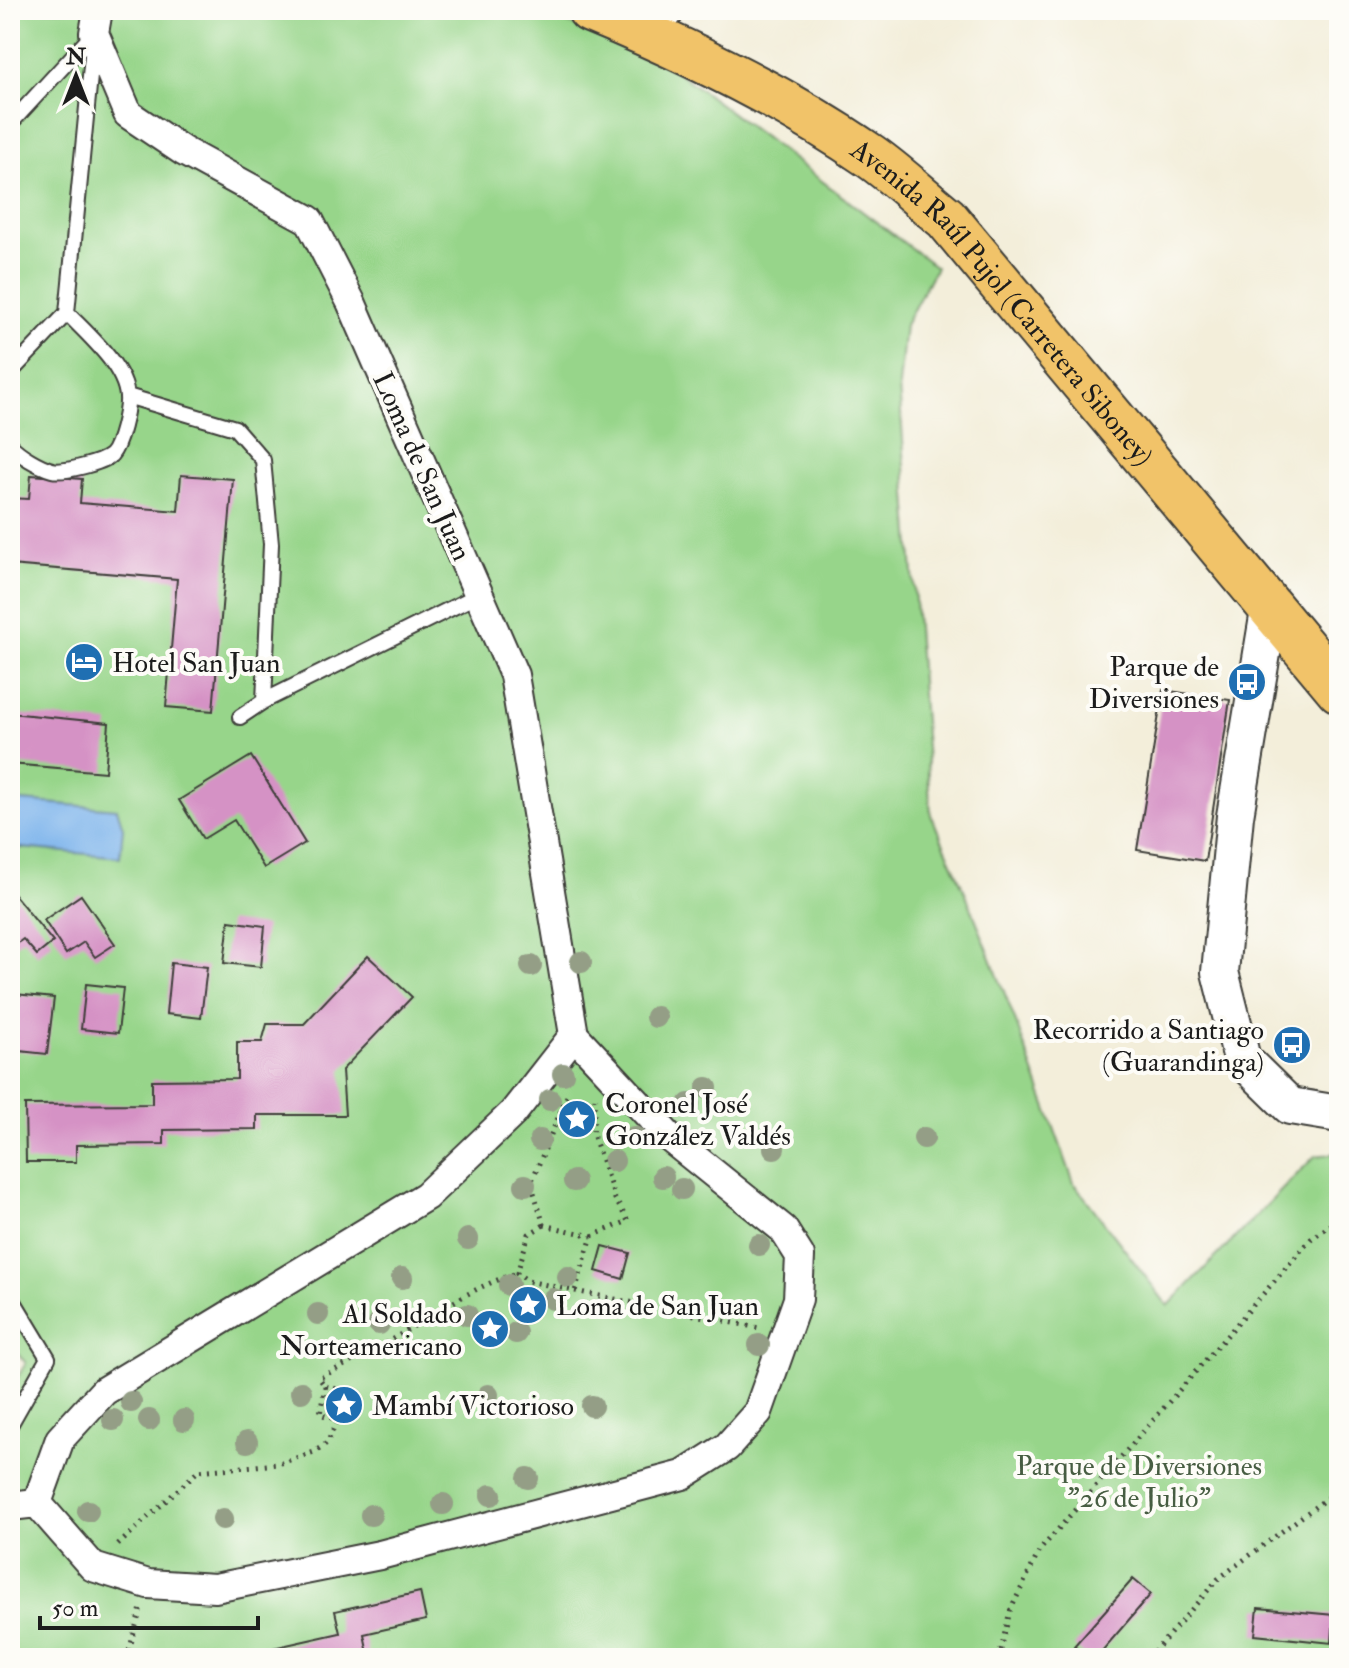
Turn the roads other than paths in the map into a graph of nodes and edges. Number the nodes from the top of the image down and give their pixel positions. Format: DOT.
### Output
graph roads {
  1 [pos="590,10"];
  2 [pos="96,22"];
  3 [pos="657,22"];
  4 [pos="10,124"];
  5 [pos="67,313"];
  6 [pos="10,373"];
  7 [pos="127,396"];
  8 [pos="10,445"];
  9 [pos="480,594"];
  10 [pos="1270,605"];
  11 [pos="1335,676"];
  12 [pos="264,701"];
  13 [pos="240,717"];
  14 [pos="574,1035"];
  15 [pos="1339,1114"];
  16 [pos="10,1295"];
  17 [pos="10,1425"];
  18 [pos="24,1505"];
  1 -- 3 [label="main road, Avenida Raúl Pujol (Carretera Siboney)"];
  2 -- 4 [label="lane"];
  2 -- 5 [label="lane"];
  2 -- 9 [label="street, Loma de San Juan"];
  3 -- 10 [label="main road, Avenida Raúl Pujol (Carretera Siboney)"];
  5 -- 6 [label="lane"];
  5 -- 7 [label="lane"];
  7 -- 8 [label="lane"];
  7 -- 12 [label="lane"];
  9 -- 12 [label="lane"];
  9 -- 14 [label="street, Loma de San Juan"];
  10 -- 11 [label="main road, Avenida Raúl Pujol (Carretera Siboney)"];
  10 -- 15 [label="street"];
  12 -- 13 [label="lane"];
  14 -- 18 [label="street"];
  14 -- 18 [label="street"];
  16 -- 17 [label="lane"];
}
